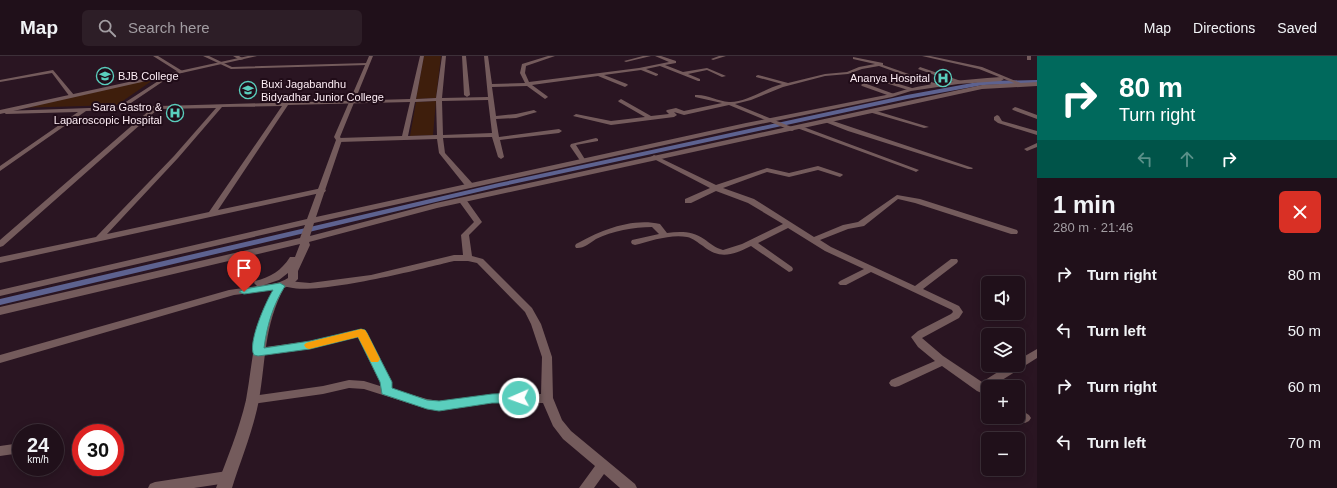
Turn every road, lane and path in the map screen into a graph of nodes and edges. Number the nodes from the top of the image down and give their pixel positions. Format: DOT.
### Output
graph roads {
  1 [pos="155,56"];
  2 [pos="205,56"];
  3 [pos="235,56"];
  4 [pos="255,56"];
  5 [pos="371,56"];
  6 [pos="376,56"];
  7 [pos="422,56"];
  8 [pos="444,56"];
  9 [pos="464,56"];
  10 [pos="486,56"];
  11 [pos="554,56"];
  12 [pos="650,56"];
  13 [pos="657,56"];
  14 [pos="724,56"];
  15 [pos="849,56"];
  16 [pos="862,56"];
  17 [pos="924,56"];
  18 [pos="855,58"];
  19 [pos="242,59"];
  20 [pos="626,60"];
  21 [pos="714,60"];
  22 [pos="220,64"];
  23 [pos="367,64"];
  24 [pos="661,65"];
  25 [pos="879,65"];
  26 [pos="717,67"];
  27 [pos="642,68"];
  28 [pos="920,68"];
  29 [pos="707,69"];
  30 [pos="182,72"];
  31 [pos="598,74"];
  32 [pos="683,74"];
  33 [pos="169,75"];
  34 [pos="656,75"];
  35 [pos="724,76"];
  36 [pos="758,76"];
  37 [pos="872,77"];
  38 [pos="1037,79"];
  39 [pos="698,80"];
  40 [pos="1012,80"];
  41 [pos="0,81"];
  42 [pos="959,82"];
  43 [pos="1020,83"];
  44 [pos="528,84"];
  45 [pos="787,84"];
  46 [pos="1037,84"];
  47 [pos="625,85"];
  48 [pos="864,85"];
  49 [pos="937,85"];
  50 [pos="490,86"];
  51 [pos="910,89"];
  52 [pos="467,95"];
  53 [pos="892,95"];
  54 [pos="72,96"];
  55 [pos="697,96"];
  56 [pos="545,97"];
  57 [pos="491,98"];
  58 [pos="413,99"];
  59 [pos="439,99"];
  60 [pos="355,101"];
  61 [pos="620,101"];
  62 [pos="287,103"];
  63 [pos="729,104"];
  64 [pos="221,105"];
  65 [pos="157,107"];
  66 [pos="118,109"];
  67 [pos="1015,109"];
  68 [pos="84,110"];
  69 [pos="871,111"];
  70 [pos="534,112"];
  71 [pos="2,113"];
  72 [pos="576,116"];
  73 [pos="997,117"];
  74 [pos="1037,117"];
  75 [pos="493,118"];
  76 [pos="650,118"];
  77 [pos="827,121"];
  78 [pos="776,122"];
  79 [pos="1037,126"];
  80 [pos="792,127"];
  81 [pos="926,127"];
  82 [pos="1027,130"];
  83 [pos="559,131"];
  84 [pos="1037,133"];
  85 [pos="440,136"];
  86 [pos="405,137"];
  87 [pos="495,137"];
  88 [pos="339,140"];
  89 [pos="596,140"];
  90 [pos="1037,145"];
  91 [pos="1027,149"];
  92 [pos="501,157"];
  93 [pos="654,157"];
  94 [pos="582,161"];
  95 [pos="970,168"];
  96 [pos="0,169"];
  97 [pos="916,170"];
  98 [pos="840,175"];
  99 [pos="470,186"];
  100 [pos="716,188"];
  101 [pos="322,190"];
  102 [pos="462,200"];
  103 [pos="688,202"];
  104 [pos="212,214"];
  105 [pos="310,223"];
  106 [pos="788,225"];
  107 [pos="1014,232"];
  108 [pos="4,236"];
  109 [pos="665,236"];
  110 [pos="100,238"];
  111 [pos="305,238"];
  112 [pos="813,240"];
  113 [pos="635,242"];
  114 [pos="583,243"];
  115 [pos="752,243"];
  116 [pos="0,244"];
  117 [pos="468,258"];
  118 [pos="0,260"];
  119 [pos="954,261"];
  120 [pos="871,269"];
  121 [pos="789,270"];
  122 [pos="843,283"];
  123 [pos="279,284"];
  124 [pos="916,289"];
  125 [pos="0,293"];
  126 [pos="0,311"];
  127 [pos="258,352"];
  128 [pos="1037,353"];
  129 [pos="0,358"];
  130 [pos="944,361"];
  131 [pos="999,380"];
  132 [pos="895,383"];
  133 [pos="981,387"];
  134 [pos="386,391"];
  135 [pos="547,398"];
  136 [pos="252,400"];
  137 [pos="12,449"];
  138 [pos="0,451"];
  139 [pos="603,466"];
  140 [pos="226,483"];
  141 [pos="156,488"];
  142 [pos="586,488"];
  143 [pos="630,488"];
  1 -- 30 [label="street"];
  2 -- 22 [label="street"];
  3 -- 19 [label="street"];
  4 -- 19 [label="street"];
  5 -- 23 [label="street"];
  6 -- 60 [label="street"];
  7 -- 58 [label="street"];
  8 -- 59 [label="street"];
  9 -- 52 [label="street"];
  10 -- 50 [label="street"];
  11 -- 44 [label="street"];
  12 -- 20 [label="street"];
  13 -- 24 [label="street"];
  14 -- 21 [label="street"];
  15 -- 18 [label="street"];
  16 -- 18 [label="street"];
  17 -- 40 [label="street"];
  18 -- 25 [label="street"];
  19 -- 22 [label="street"];
  22 -- 23 [label="street"];
  22 -- 30 [label="street"];
  23 -- 60 [label="street"];
  24 -- 27 [label="street"];
  24 -- 32 [label="street"];
  25 -- 45 [label="street"];
  25 -- 49 [label="street"];
  26 -- 29 [label="street"];
  27 -- 31 [label="street"];
  27 -- 34 [label="street"];
  28 -- 42 [label="street"];
  29 -- 32 [label="street"];
  29 -- 35 [label="street"];
  30 -- 33 [label="street"];
  31 -- 44 [label="street"];
  31 -- 47 [label="street"];
  32 -- 39 [label="street"];
  33 -- 54 [label="street"];
  33 -- 66 [label="street"];
  36 -- 45 [label="street"];
  37 -- 51 [label="street"];
  38 -- 40 [label="street"];
  40 -- 42 [label="street"];
  40 -- 43 [label="street"];
  41 -- 54 [label="street"];
  42 -- 49 [label="street"];
  43 -- 46 [label="street"];
  43 -- 69 [label="street"];
  44 -- 50 [label="street"];
  44 -- 56 [label="street"];
  45 -- 63 [label="street"];
  48 -- 53 [label="street"];
  49 -- 51 [label="street"];
  50 -- 57 [label="street"];
  51 -- 53 [label="street"];
  53 -- 78 [label="street"];
  54 -- 71 [label="street"];
  55 -- 63 [label="street"];
  57 -- 59 [label="street"];
  57 -- 75 [label="street"];
  58 -- 59 [label="street"];
  58 -- 60 [label="street"];
  58 -- 86 [label="street"];
  59 -- 85 [label="street"];
  60 -- 62 [label="street"];
  60 -- 88 [label="street"];
  61 -- 76 [label="street"];
  62 -- 64 [label="street"];
  62 -- 104 [label="street"];
  63 -- 76 [label="street"];
  63 -- 78 [label="street"];
  64 -- 65 [label="street"];
  64 -- 110 [label="street"];
  65 -- 66 [label="street"];
  65 -- 108 [label="street"];
  66 -- 68 [label="street"];
  67 -- 74 [label="street"];
  68 -- 71 [label="street"];
  68 -- 96 [label="street"];
  69 -- 77 [label="street"];
  69 -- 81 [label="street"];
  70 -- 75 [label="street"];
  72 -- 76 [label="street"];
  73 -- 82 [label="street"];
  75 -- 87 [label="street"];
  77 -- 80 [label="street"];
  77 -- 95 [label="street"];
  78 -- 80 [label="street"];
  78 -- 94 [label="street"];
  79 -- 82 [label="street"];
  80 -- 93 [label="street"];
  80 -- 97 [label="street"];
  82 -- 84 [label="street"];
  83 -- 87 [label="street"];
  85 -- 86 [label="street"];
  85 -- 87 [label="street"];
  85 -- 99 [label="street"];
  86 -- 88 [label="street"];
  87 -- 92 [label="street"];
  88 -- 101 [label="street"];
  89 -- 94 [label="street"];
  90 -- 91 [label="street"];
  93 -- 100 [label="street"];
  93 -- 102 [label="street"];
  94 -- 99 [label="street"];
  98 -- 100 [label="street"];
  99 -- 105 [label="street"];
  100 -- 103 [label="street"];
  100 -- 106 [label="street"];
  101 -- 104 [label="street"];
  101 -- 105 [label="street"];
  102 -- 111 [label="street"];
  102 -- 117 [label="street"];
  104 -- 110 [label="street"];
  105 -- 111 [label="street"];
  105 -- 125 [label="street"];
  106 -- 112 [label="street"];
  106 -- 115 [label="street"];
  107 -- 112 [label="street"];
  108 -- 116 [label="street"];
  109 -- 113 [label="street"];
  109 -- 114 [label="street"];
  109 -- 115 [label="street"];
  110 -- 118 [label="street"];
  111 -- 123 [label="street"];
  111 -- 123 [label="street"];
  111 -- 126 [label="street"];
  112 -- 120 [label="street"];
  115 -- 121 [label="street"];
  117 -- 123 [label="street"];
  117 -- 135 [label="street"];
  119 -- 124 [label="street"];
  120 -- 122 [label="street"];
  120 -- 124 [label="street"];
  123 -- 127 [label="street"];
  123 -- 129 [label="street"];
  124 -- 130 [label="street"];
  127 -- 134 [label="street"];
  127 -- 136 [label="street"];
  128 -- 131 [label="street"];
  130 -- 132 [label="street"];
  130 -- 133 [label="street"];
  134 -- 135 [label="street"];
  134 -- 136 [label="street"];
  135 -- 139 [label="street"];
  136 -- 140 [label="street"];
  137 -- 138 [label="street"];
  139 -- 142 [label="street"];
  139 -- 143 [label="street"];
  140 -- 141 [label="street"];
}
